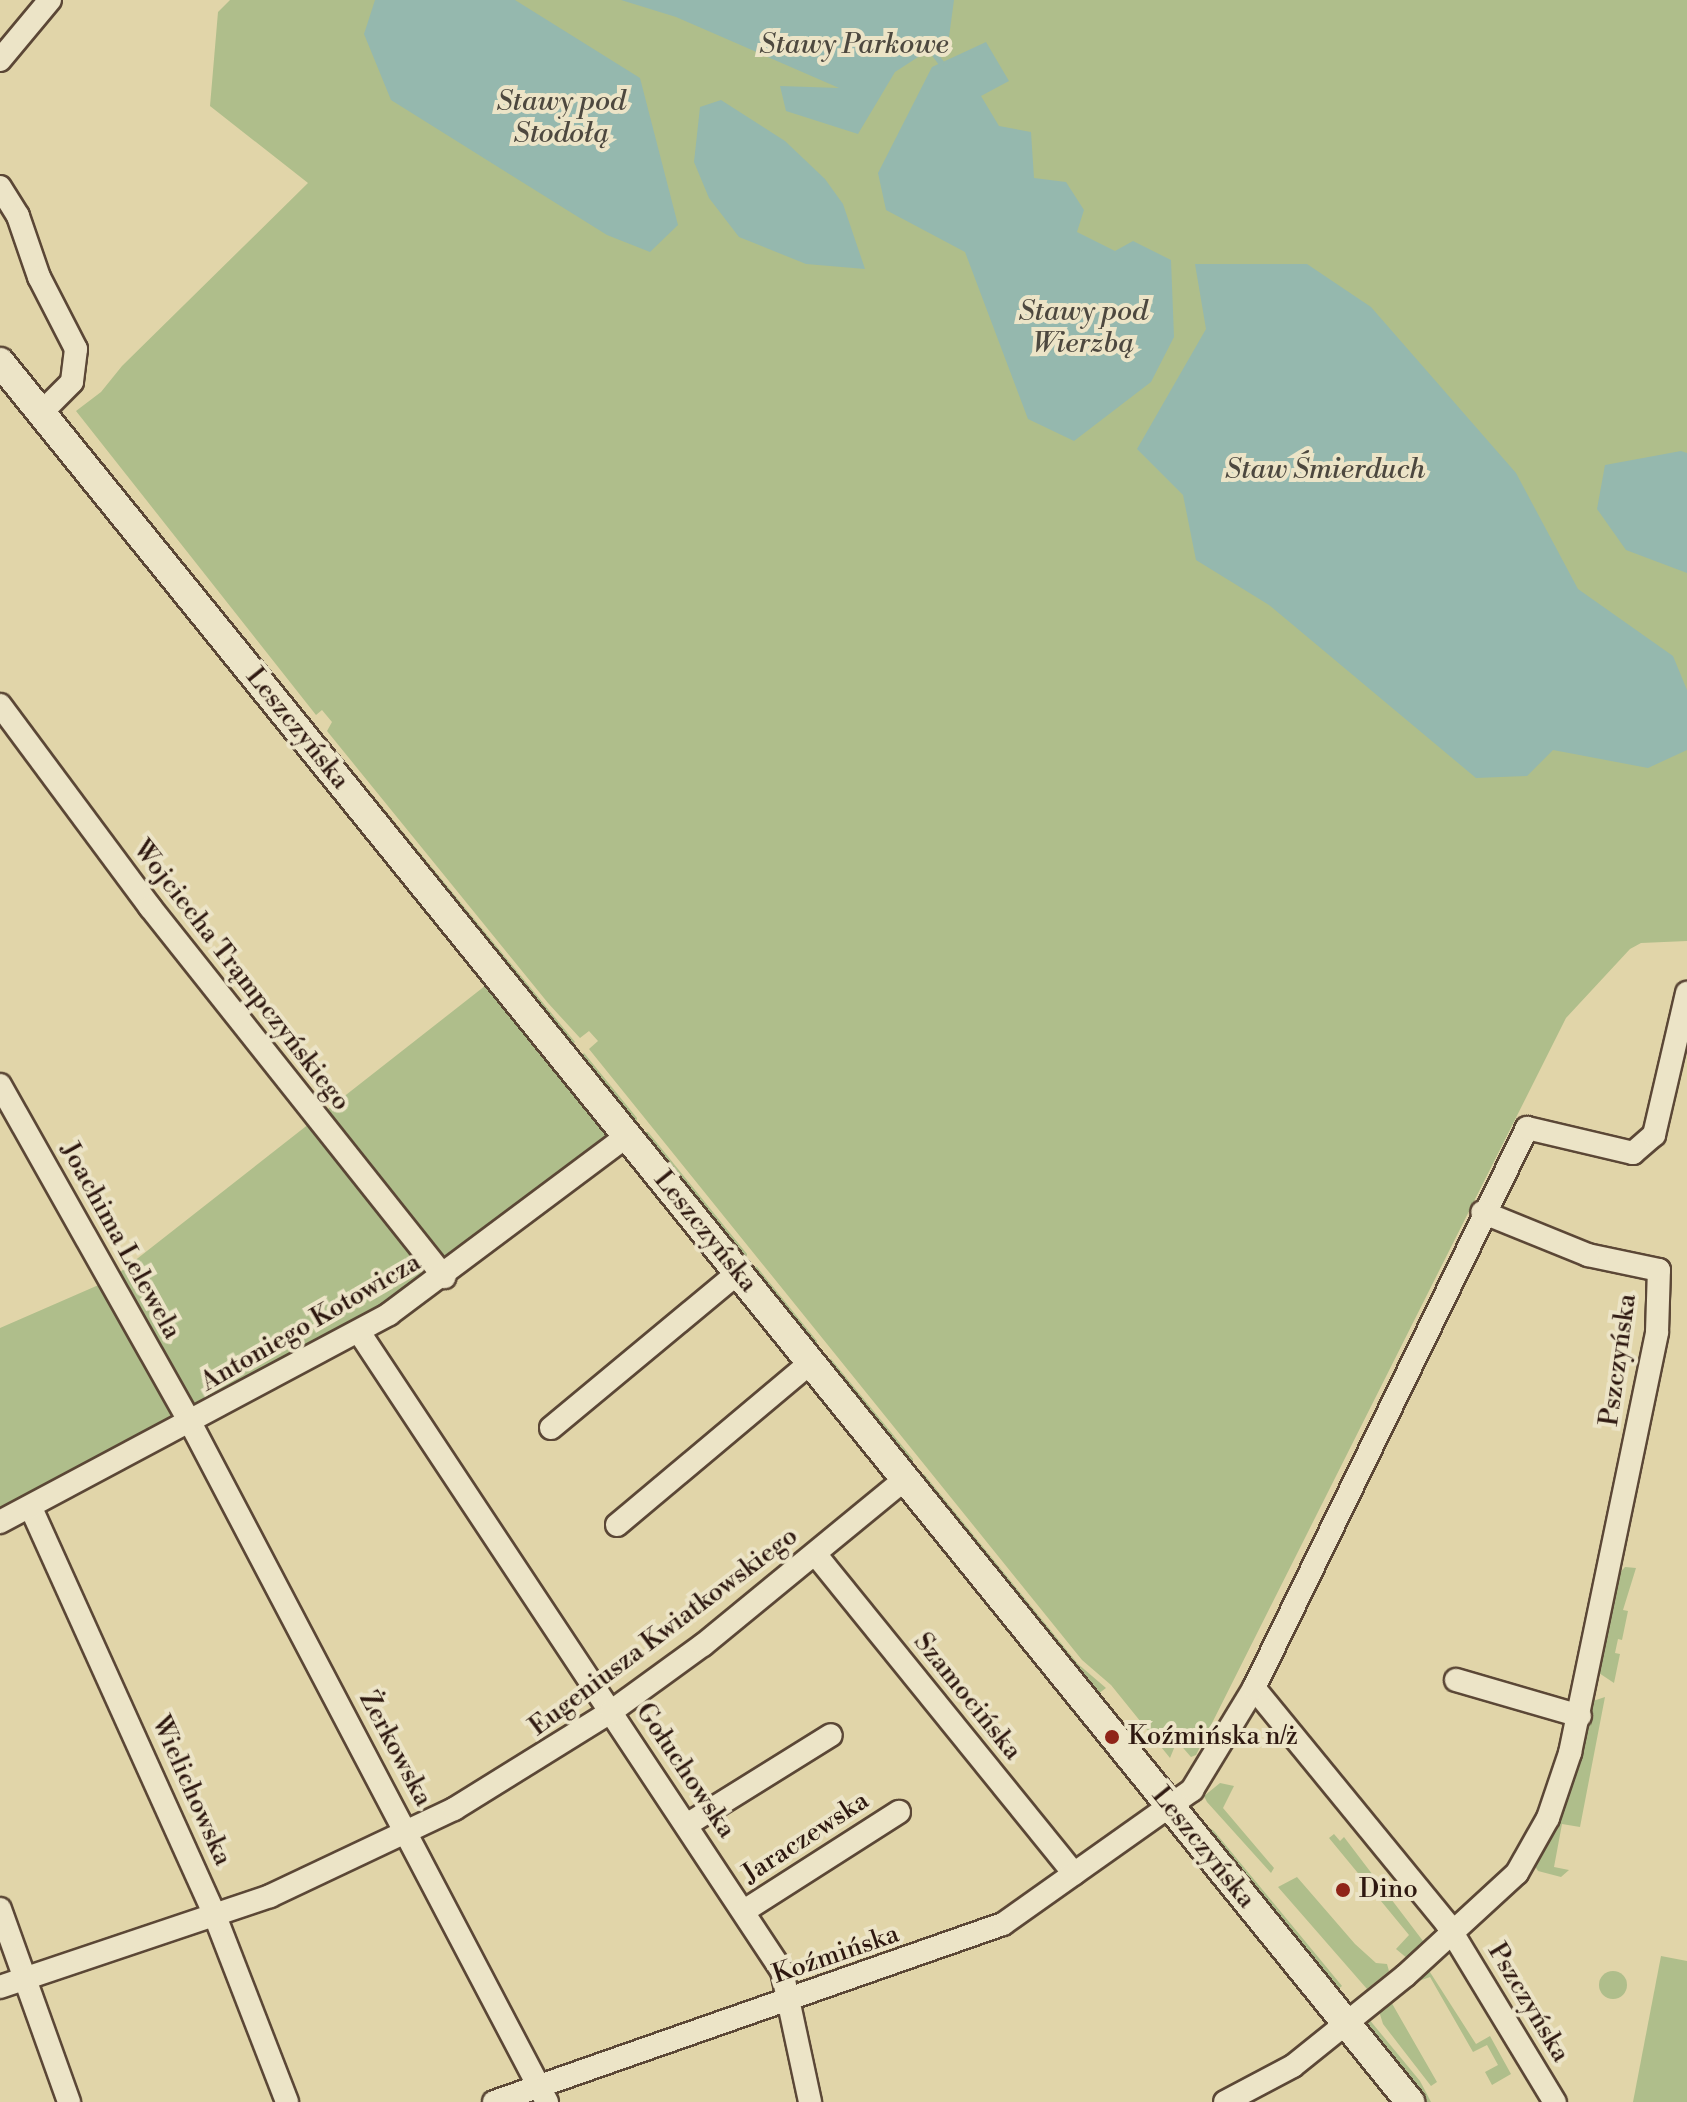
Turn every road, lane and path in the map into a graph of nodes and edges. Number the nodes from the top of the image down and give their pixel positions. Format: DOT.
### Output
graph roads {
  1 [pos="50,0"];
  2 [pos="0,60"];
  3 [pos="0,187"];
  4 [pos="0,362"];
  5 [pos="41,413"];
  6 [pos="0,705"];
  7 [pos="1687,993"];
  8 [pos="0,1085"];
  9 [pos="627,1136"];
  10 [pos="1482,1212"];
  11 [pos="738,1273"];
  12 [pos="444,1277"];
  13 [pos="359,1332"];
  14 [pos="810,1363"];
  15 [pos="191,1424"];
  16 [pos="551,1428"];
  17 [pos="904,1480"];
  18 [pos="31,1508"];
  19 [pos="0,1522"];
  20 [pos="617,1525"];
  21 [pos="816,1555"];
  22 [pos="1456,1680"];
  23 [pos="1254,1688"];
  24 [pos="612,1711"];
  25 [pos="1580,1716"];
  26 [pos="831,1735"];
  27 [pos="1170,1807"];
  28 [pos="899,1812"];
  29 [pos="688,1824"];
  30 [pos="408,1833"];
  31 [pos="1074,1874"];
  32 [pos="0,1909"];
  33 [pos="744,1911"];
  34 [pos="215,1916"];
  35 [pos="1453,1934"];
  36 [pos="24,1980"];
  37 [pos="0,1987"];
  38 [pos="791,2001"];
  39 [pos="1347,2023"];
  40 [pos="544,2094"];
  41 [pos="69,2102"];
  42 [pos="287,2102"];
  43 [pos="494,2102"];
  44 [pos="810,2102"];
  45 [pos="1225,2102"];
  46 [pos="1410,2102"];
  47 [pos="1555,2102"];
  1 -- 2 [label="street"];
  3 -- 5 [label="street"];
  4 -- 5 [label="street, Leszczyńska"];
  5 -- 9 [label="street, Leszczyńska"];
  6 -- 12 [label="street, Wojciecha Trąmpczyńskiego"];
  7 -- 10 [label="street"];
  8 -- 15 [label="street, Joachima Lelewela"];
  9 -- 11 [label="street, Leszczyńska"];
  9 -- 12 [label="street, Antoniego Kotowicza"];
  10 -- 23 [label="street"];
  10 -- 25 [label="street, Pszczyńska"];
  11 -- 14 [label="street, Leszczyńska"];
  11 -- 16 [label="street"];
  12 -- 13 [label="street, Antoniego Kotowicza"];
  13 -- 15 [label="street, Antoniego Kotowicza"];
  13 -- 24 [label="street, Gołuchowska"];
  14 -- 17 [label="street, Leszczyńska"];
  14 -- 20 [label="street"];
  15 -- 18 [label="street, Antoniego Kotowicza"];
  15 -- 30 [label="street, Żerkowska"];
  17 -- 21 [label="street, Eugeniusza Kwiatkowskiego"];
  17 -- 27 [label="street, Leszczyńska"];
  18 -- 19 [label="street, Antoniego Kotowicza"];
  18 -- 34 [label="street, Wielichowska"];
  21 -- 24 [label="street, Eugeniusza Kwiatkowskiego"];
  21 -- 31 [label="street, Szamocińska"];
  22 -- 25 [label="street"];
  23 -- 27 [label="street"];
  23 -- 35 [label="street, Pszczyńska"];
  24 -- 29 [label="street, Gołuchowska"];
  24 -- 30 [label="street, Eugeniusza Kwiatkowskiego"];
  25 -- 35 [label="street, Pszczyńska"];
  26 -- 29 [label="street"];
  27 -- 31 [label="street, Koźmińska"];
  27 -- 39 [label="street, Leszczyńska"];
  28 -- 33 [label="street, Jaraczewska"];
  29 -- 33 [label="street, Gołuchowska"];
  30 -- 34 [label="street, Eugeniusza Kwiatkowskiego"];
  30 -- 40 [label="street, Żerkowska"];
  31 -- 38 [label="street, Koźmińska"];
  32 -- 36 [label="street"];
  33 -- 38 [label="street, Gołuchowska"];
  34 -- 36 [label="street, Eugeniusza Kwiatkowskiego"];
  34 -- 42 [label="street, Wielichowska"];
  35 -- 39 [label="street, Pszczyńska"];
  35 -- 47 [label="street, Pszczyńska"];
  36 -- 37 [label="street, Eugeniusza Kwiatkowskiego"];
  36 -- 41 [label="street"];
  38 -- 40 [label="street, Koźmińska"];
  38 -- 44 [label="street, Gołuchowska"];
  39 -- 45 [label="street, Pszczyńska"];
  39 -- 46 [label="street, Leszczyńska"];
  40 -- 43 [label="street, Koźmińska"];
}
